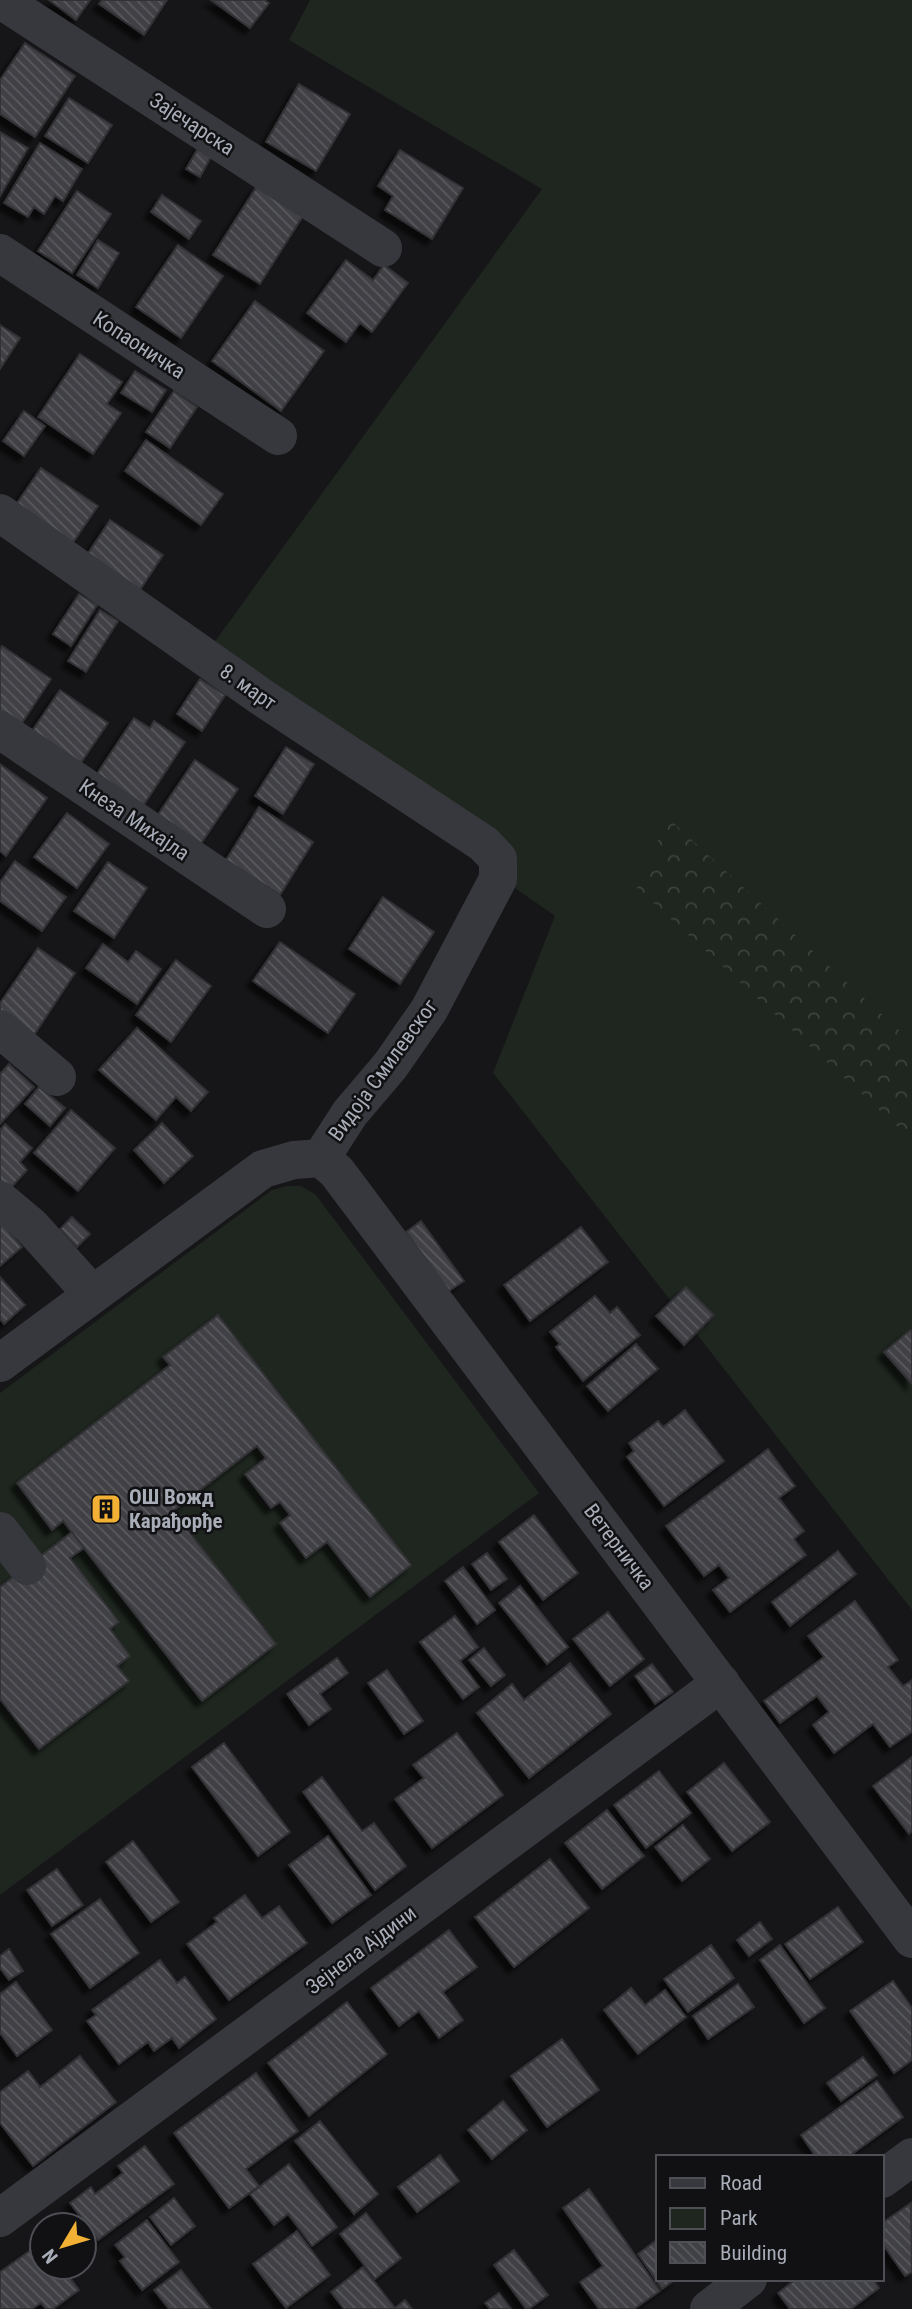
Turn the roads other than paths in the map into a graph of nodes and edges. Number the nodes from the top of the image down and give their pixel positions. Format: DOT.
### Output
graph roads {
  1 [pos="1,0"];
  2 [pos="383,248"];
  3 [pos="0,253"];
  4 [pos="278,436"];
  5 [pos="0,513"];
  6 [pos="0,730"];
  7 [pos="498,859"];
  8 [pos="267,909"];
  9 [pos="0,1029"];
  10 [pos="57,1077"];
  11 [pos="321,1158"];
  12 [pos="0,1199"];
  13 [pos="92,1294"];
  14 [pos="0,1363"];
  15 [pos="0,1531"];
  16 [pos="27,1566"];
  17 [pos="721,1683"];
  18 [pos="912,1939"];
  19 [pos="912,2157"];
  20 [pos="884,2178"];
  21 [pos="0,2218"];
  22 [pos="745,2281"];
  23 [pos="709,2309"];
  1 -- 2 [label="street, Зајечарска"];
  3 -- 4 [label="street, Копаоничка"];
  5 -- 7 [label="street, 8. март"];
  6 -- 8 [label="street, Кнеза Михајла"];
  7 -- 11 [label="street, Видоја Смилевског"];
  9 -- 10 [label="street"];
  11 -- 13 [label="street, Видоја Смилевског"];
  11 -- 17 [label="street, Ветерничка"];
  12 -- 13 [label="street"];
  13 -- 14 [label="street, Видоја Смилевског"];
  15 -- 16 [label="street"];
  17 -- 18 [label="street, Ветерничка"];
  17 -- 21 [label="street, Зејнела Ајдини"];
  19 -- 20 [label="street"];
  22 -- 23 [label="street"];
}
